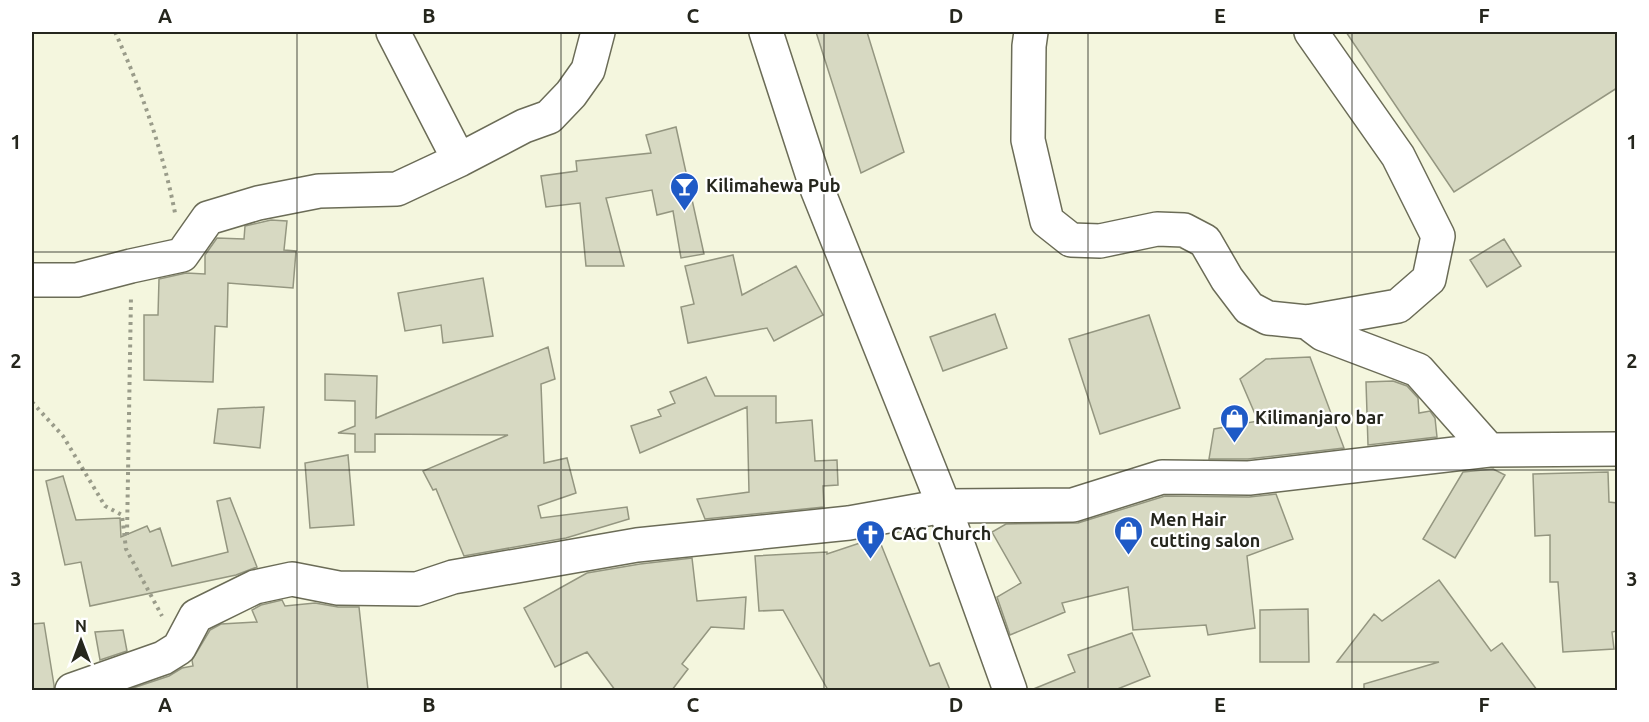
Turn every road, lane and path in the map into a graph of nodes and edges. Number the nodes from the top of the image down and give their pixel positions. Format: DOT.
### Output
graph roads {
  1 [pos="115,32"];
  2 [pos="393,32"];
  3 [pos="598,32"];
  4 [pos="766,32"];
  5 [pos="1032,32"];
  6 [pos="1311,32"];
  7 [pos="459,160"];
  8 [pos="182,255"];
  9 [pos="131,266"];
  10 [pos="32,280"];
  11 [pos="1307,322"];
  12 [pos="32,402"];
  13 [pos="1617,449"];
  14 [pos="1489,450"];
  15 [pos="944,506"];
  16 [pos="126,549"];
  17 [pos="179,648"];
  18 [pos="72,690"];
  19 [pos="1010,690"];
  1 -- 8 [label="path"];
  2 -- 7 [label="street"];
  3 -- 7 [label="street"];
  4 -- 15 [label="street"];
  5 -- 11 [label="street"];
  6 -- 11 [label="street"];
  7 -- 8 [label="street"];
  8 -- 9 [label="street"];
  9 -- 10 [label="street"];
  9 -- 16 [label="path"];
  11 -- 14 [label="street"];
  12 -- 16 [label="path"];
  13 -- 14 [label="street"];
  14 -- 15 [label="street"];
  15 -- 17 [label="street"];
  15 -- 19 [label="street"];
  16 -- 17 [label="path"];
  17 -- 18 [label="street"];
}
